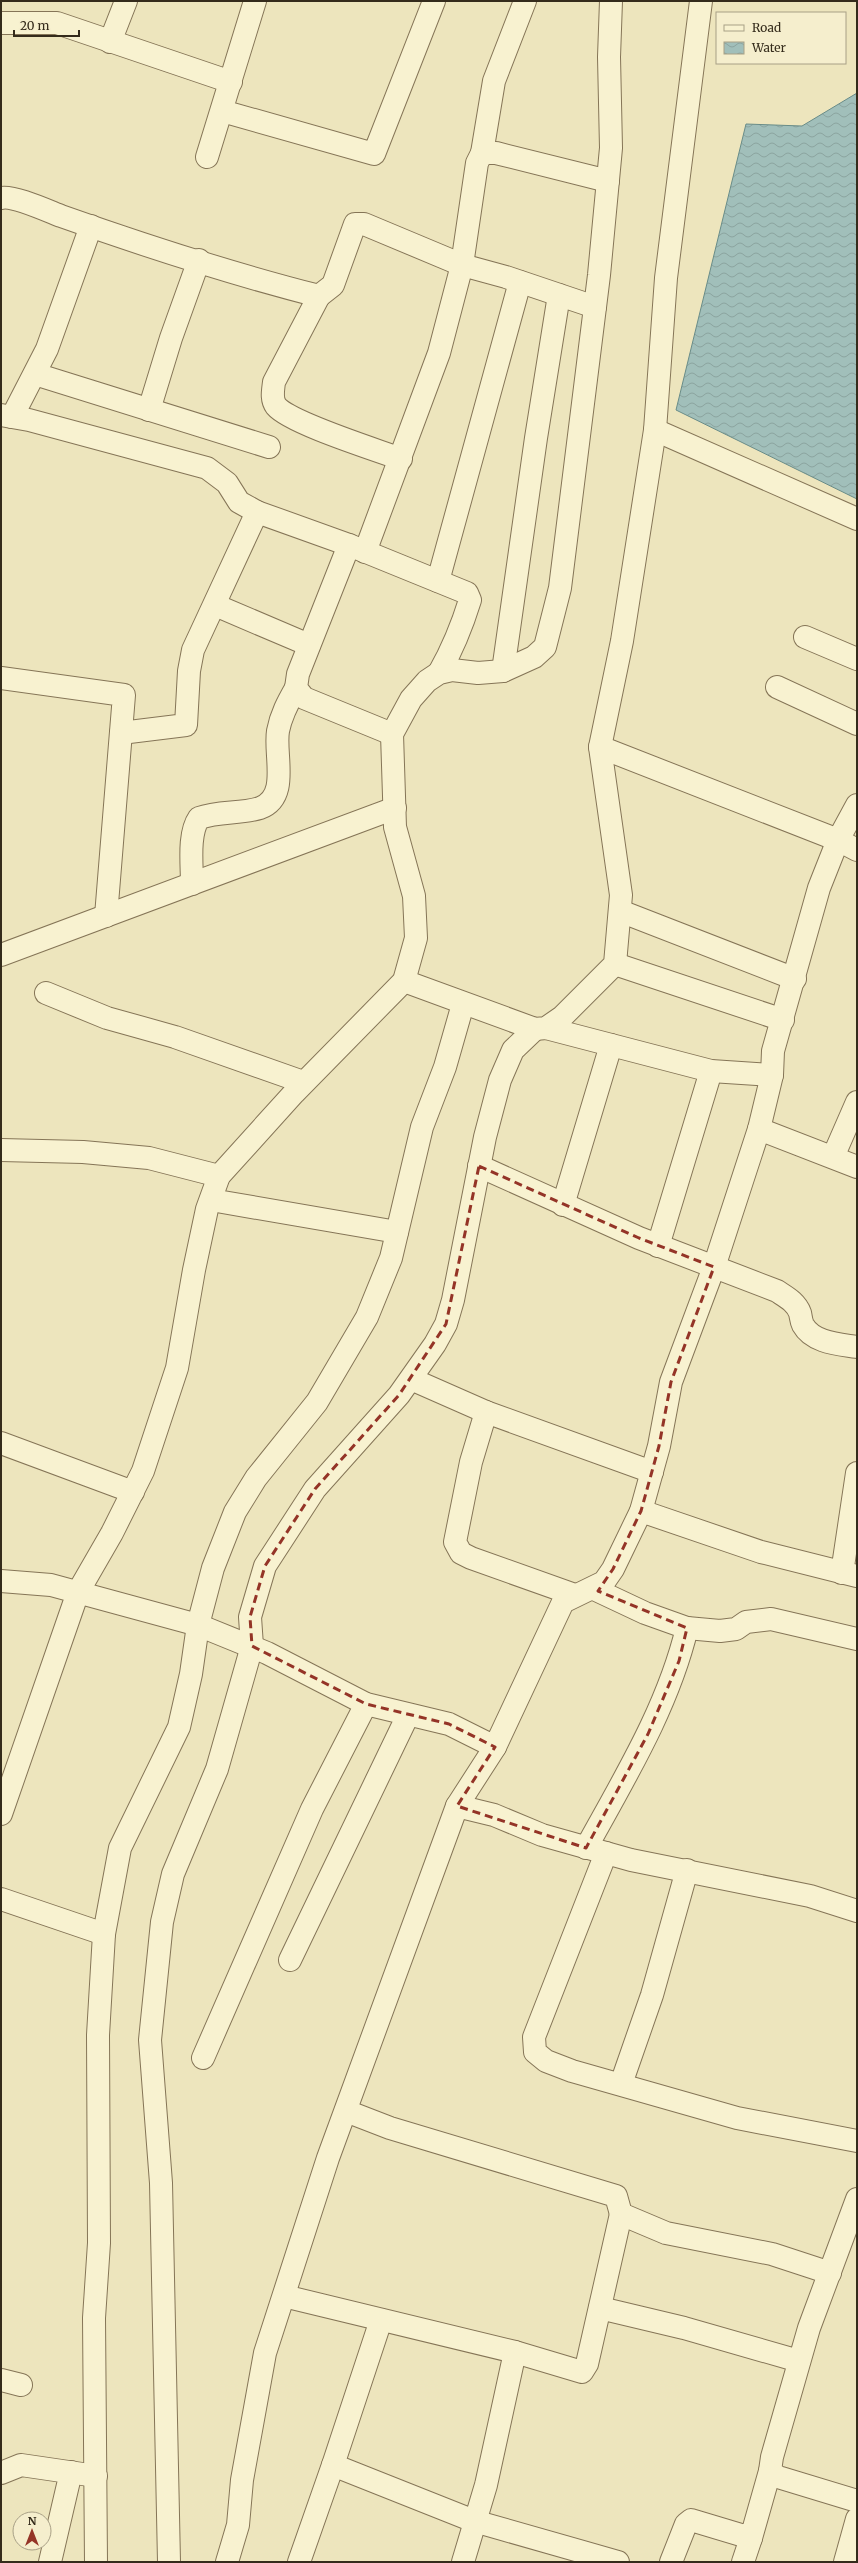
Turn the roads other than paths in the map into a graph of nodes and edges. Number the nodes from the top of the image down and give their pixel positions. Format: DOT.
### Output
graph roads {
  1 [pos="126,1"];
  2 [pos="255,1"];
  3 [pos="434,1"];
  4 [pos="525,1"];
  5 [pos="611,1"];
  6 [pos="701,1"];
  7 [pos="1,23"];
  8 [pos="110,42"];
  9 [pos="231,82"];
  10 [pos="222,111"];
  11 [pos="482,153"];
  12 [pos="207,157"];
  13 [pos="608,181"];
  14 [pos="1,198"];
  15 [pos="92,226"];
  16 [pos="200,260"];
  17 [pos="462,266"];
  18 [pos="520,282"];
  19 [pos="559,295"];
  20 [pos="319,296"];
  21 [pos="595,307"];
  22 [pos="35,374"];
  23 [pos="149,410"];
  24 [pos="6,416"];
  25 [pos="655,430"];
  26 [pos="269,447"];
  27 [pos="401,459"];
  28 [pos="257,512"];
  29 [pos="857,519"];
  30 [pos="357,548"];
  31 [pos="438,581"];
  32 [pos="215,605"];
  33 [pos="805,637"];
  34 [pos="309,644"];
  35 [pos="857,659"];
  36 [pos="503,671"];
  37 [pos="439,673"];
  38 [pos="1,678"];
  39 [pos="777,687"];
  40 [pos="296,688"];
  41 [pos="857,724"];
  42 [pos="121,733"];
  43 [pos="392,734"];
  44 [pos="600,748"];
  45 [pos="857,805"];
  46 [pos="395,817"];
  47 [pos="848,845"];
  48 [pos="192,884"];
  49 [pos="620,910"];
  50 [pos="106,916"];
  51 [pos="1,955"];
  52 [pos="615,964"];
  53 [pos="795,979"];
  54 [pos="404,981"];
  55 [pos="46,993"];
  56 [pos="468,1006"];
  57 [pos="783,1020"];
  58 [pos="534,1027"];
  59 [pos="611,1045"];
  60 [pos="711,1071"];
  61 [pos="772,1075"];
  62 [pos="304,1082"];
  63 [pos="857,1102"];
  64 [pos="759,1129"];
  65 [pos="1,1150"];
  66 [pos="833,1157"];
  67 [pos="479,1166"];
  68 [pos="857,1167"];
  69 [pos="219,1176"];
  70 [pos="211,1200"];
  71 [pos="563,1205"];
  72 [pos="397,1232"];
  73 [pos="658,1246"];
  74 [pos="714,1267"];
  75 [pos="857,1347"];
  76 [pos="410,1379"];
  77 [pos="486,1412"];
  78 [pos="1,1443"];
  79 [pos="652,1472"];
  80 [pos="856,1484"];
  81 [pos="133,1492"];
  82 [pos="641,1511"];
  83 [pos="850,1575"];
  84 [pos="1,1581"];
  85 [pos="78,1592"];
  86 [pos="585,1592"];
  87 [pos="205,1628"];
  88 [pos="687,1628"];
  89 [pos="857,1639"];
  90 [pos="245,1644"];
  91 [pos="366,1704"];
  92 [pos="408,1715"];
  93 [pos="495,1747"];
  94 [pos="7,1769"];
  95 [pos="457,1806"];
  96 [pos="1,1814"];
  97 [pos="596,1850"];
  98 [pos="687,1870"];
  99 [pos="1,1899"];
  100 [pos="857,1911"];
  101 [pos="104,1934"];
  102 [pos="290,1960"];
  103 [pos="204,2058"];
  104 [pos="621,2084"];
  105 [pos="346,2111"];
  106 [pos="857,2141"];
  107 [pos="857,2199"];
  108 [pos="620,2214"];
  109 [pos="850,2240"];
  110 [pos="830,2273"];
  111 [pos="284,2296"];
  112 [pos="600,2308"];
  113 [pos="381,2320"];
  114 [pos="515,2352"];
  115 [pos="799,2361"];
  116 [pos="333,2465"];
  117 [pos="770,2471"];
  118 [pos="71,2472"];
  119 [pos="1,2473"];
  120 [pos="96,2476"];
  121 [pos="857,2501"];
  122 [pos="857,2519"];
  123 [pos="474,2521"];
  124 [pos="752,2538"];
  125 [pos="50,2562"];
  126 [pos="96,2562"];
  127 [pos="169,2562"];
  128 [pos="227,2562"];
  129 [pos="300,2562"];
  130 [pos="463,2562"];
  131 [pos="618,2562"];
  132 [pos="671,2562"];
  133 [pos="743,2562"];
  134 [pos="845,2562"];
  1 -- 8 [label="street"];
  2 -- 9 [label="street"];
  3 -- 10 [label="street"];
  4 -- 11 [label="street"];
  5 -- 13 [label="street"];
  6 -- 25 [label="street"];
  7 -- 8 [label="street"];
  8 -- 9 [label="street"];
  9 -- 10 [label="street"];
  10 -- 12 [label="street"];
  11 -- 13 [label="street"];
  11 -- 17 [label="street"];
  13 -- 21 [label="street"];
  14 -- 15 [label="street"];
  15 -- 16 [label="street"];
  15 -- 22 [label="street"];
  16 -- 20 [label="street"];
  16 -- 23 [label="street"];
  17 -- 18 [label="street"];
  17 -- 20 [label="street"];
  17 -- 27 [label="street"];
  18 -- 19 [label="street"];
  18 -- 31 [label="street"];
  19 -- 21 [label="street"];
  19 -- 36 [label="street"];
  20 -- 27 [label="street"];
  21 -- 36 [label="street"];
  22 -- 23 [label="street"];
  22 -- 24 [label="street"];
  23 -- 26 [label="street"];
  24 -- 28 [label="street"];
  25 -- 29 [label="street"];
  25 -- 44 [label="street"];
  27 -- 30 [label="street"];
  28 -- 30 [label="street"];
  28 -- 32 [label="street"];
  30 -- 31 [label="street"];
  30 -- 34 [label="street"];
  31 -- 37 [label="street"];
  32 -- 34 [label="street"];
  32 -- 42 [label="street"];
  33 -- 35 [label="street"];
  34 -- 40 [label="street"];
  36 -- 37 [label="street"];
  37 -- 43 [label="street"];
  38 -- 42 [label="street"];
  39 -- 41 [label="street"];
  40 -- 43 [label="street"];
  40 -- 48 [label="street"];
  42 -- 50 [label="street"];
  43 -- 46 [label="street"];
  44 -- 47 [label="street"];
  44 -- 49 [label="street"];
  45 -- 47 [label="street"];
  46 -- 48 [label="street"];
  46 -- 54 [label="street"];
  47 -- 53 [label="street"];
  48 -- 50 [label="street"];
  49 -- 52 [label="street"];
  49 -- 53 [label="street"];
  50 -- 51 [label="street"];
  52 -- 57 [label="street"];
  52 -- 58 [label="street"];
  53 -- 57 [label="street"];
  54 -- 56 [label="street"];
  54 -- 62 [label="street"];
  55 -- 62 [label="street"];
  56 -- 58 [label="street"];
  56 -- 72 [label="street"];
  57 -- 61 [label="street"];
  58 -- 59 [label="street"];
  58 -- 67 [label="street"];
  59 -- 60 [label="street"];
  59 -- 71 [label="street"];
  60 -- 61 [label="street"];
  60 -- 73 [label="street"];
  61 -- 64 [label="street"];
  62 -- 69 [label="street"];
  63 -- 66 [label="street"];
  64 -- 66 [label="street"];
  64 -- 74 [label="street"];
  65 -- 69 [label="street"];
  66 -- 68 [label="street"];
  67 -- 71 [label="street"];
  67 -- 76 [label="street"];
  69 -- 70 [label="street"];
  70 -- 72 [label="street"];
  70 -- 81 [label="street"];
  71 -- 73 [label="street"];
  72 -- 87 [label="street"];
  73 -- 74 [label="street"];
  74 -- 75 [label="street"];
  74 -- 79 [label="street"];
  76 -- 77 [label="street"];
  76 -- 90 [label="street"];
  77 -- 79 [label="street"];
  77 -- 86 [label="street"];
  78 -- 81 [label="street"];
  79 -- 82 [label="street"];
  80 -- 83 [label="street"];
  81 -- 85 [label="street"];
  82 -- 83 [label="street"];
  82 -- 86 [label="street"];
  84 -- 85 [label="street"];
  85 -- 87 [label="street"];
  85 -- 94 [label="street"];
  86 -- 88 [label="street"];
  86 -- 93 [label="street"];
  87 -- 90 [label="street"];
  87 -- 101 [label="street"];
  88 -- 89 [label="street"];
  88 -- 97 [label="street"];
  90 -- 91 [label="street"];
  90 -- 127 [label="street"];
  91 -- 92 [label="street"];
  91 -- 103 [label="street"];
  92 -- 93 [label="street"];
  92 -- 102 [label="street"];
  93 -- 95 [label="street"];
  94 -- 96 [label="street"];
  95 -- 97 [label="street"];
  95 -- 105 [label="street"];
  97 -- 98 [label="street"];
  97 -- 104 [label="street"];
  98 -- 100 [label="street"];
  98 -- 104 [label="street"];
  99 -- 101 [label="street"];
  101 -- 120 [label="street"];
  104 -- 106 [label="street"];
  105 -- 108 [label="street"];
  105 -- 111 [label="street"];
  107 -- 109 [label="street"];
  108 -- 110 [label="street"];
  108 -- 112 [label="street"];
  109 -- 110 [label="street"];
  110 -- 115 [label="street"];
  111 -- 113 [label="street"];
  111 -- 128 [label="street"];
  112 -- 114 [label="street"];
  112 -- 115 [label="street"];
  113 -- 114 [label="street"];
  113 -- 116 [label="street"];
  114 -- 123 [label="street"];
  115 -- 117 [label="street"];
  116 -- 123 [label="street"];
  116 -- 129 [label="street"];
  117 -- 121 [label="street"];
  117 -- 124 [label="street"];
  118 -- 119 [label="street"];
  118 -- 120 [label="street"];
  118 -- 125 [label="street"];
  120 -- 126 [label="street"];
  122 -- 134 [label="street"];
  123 -- 130 [label="street"];
  123 -- 131 [label="street"];
  124 -- 132 [label="street"];
  124 -- 133 [label="street"];
}
